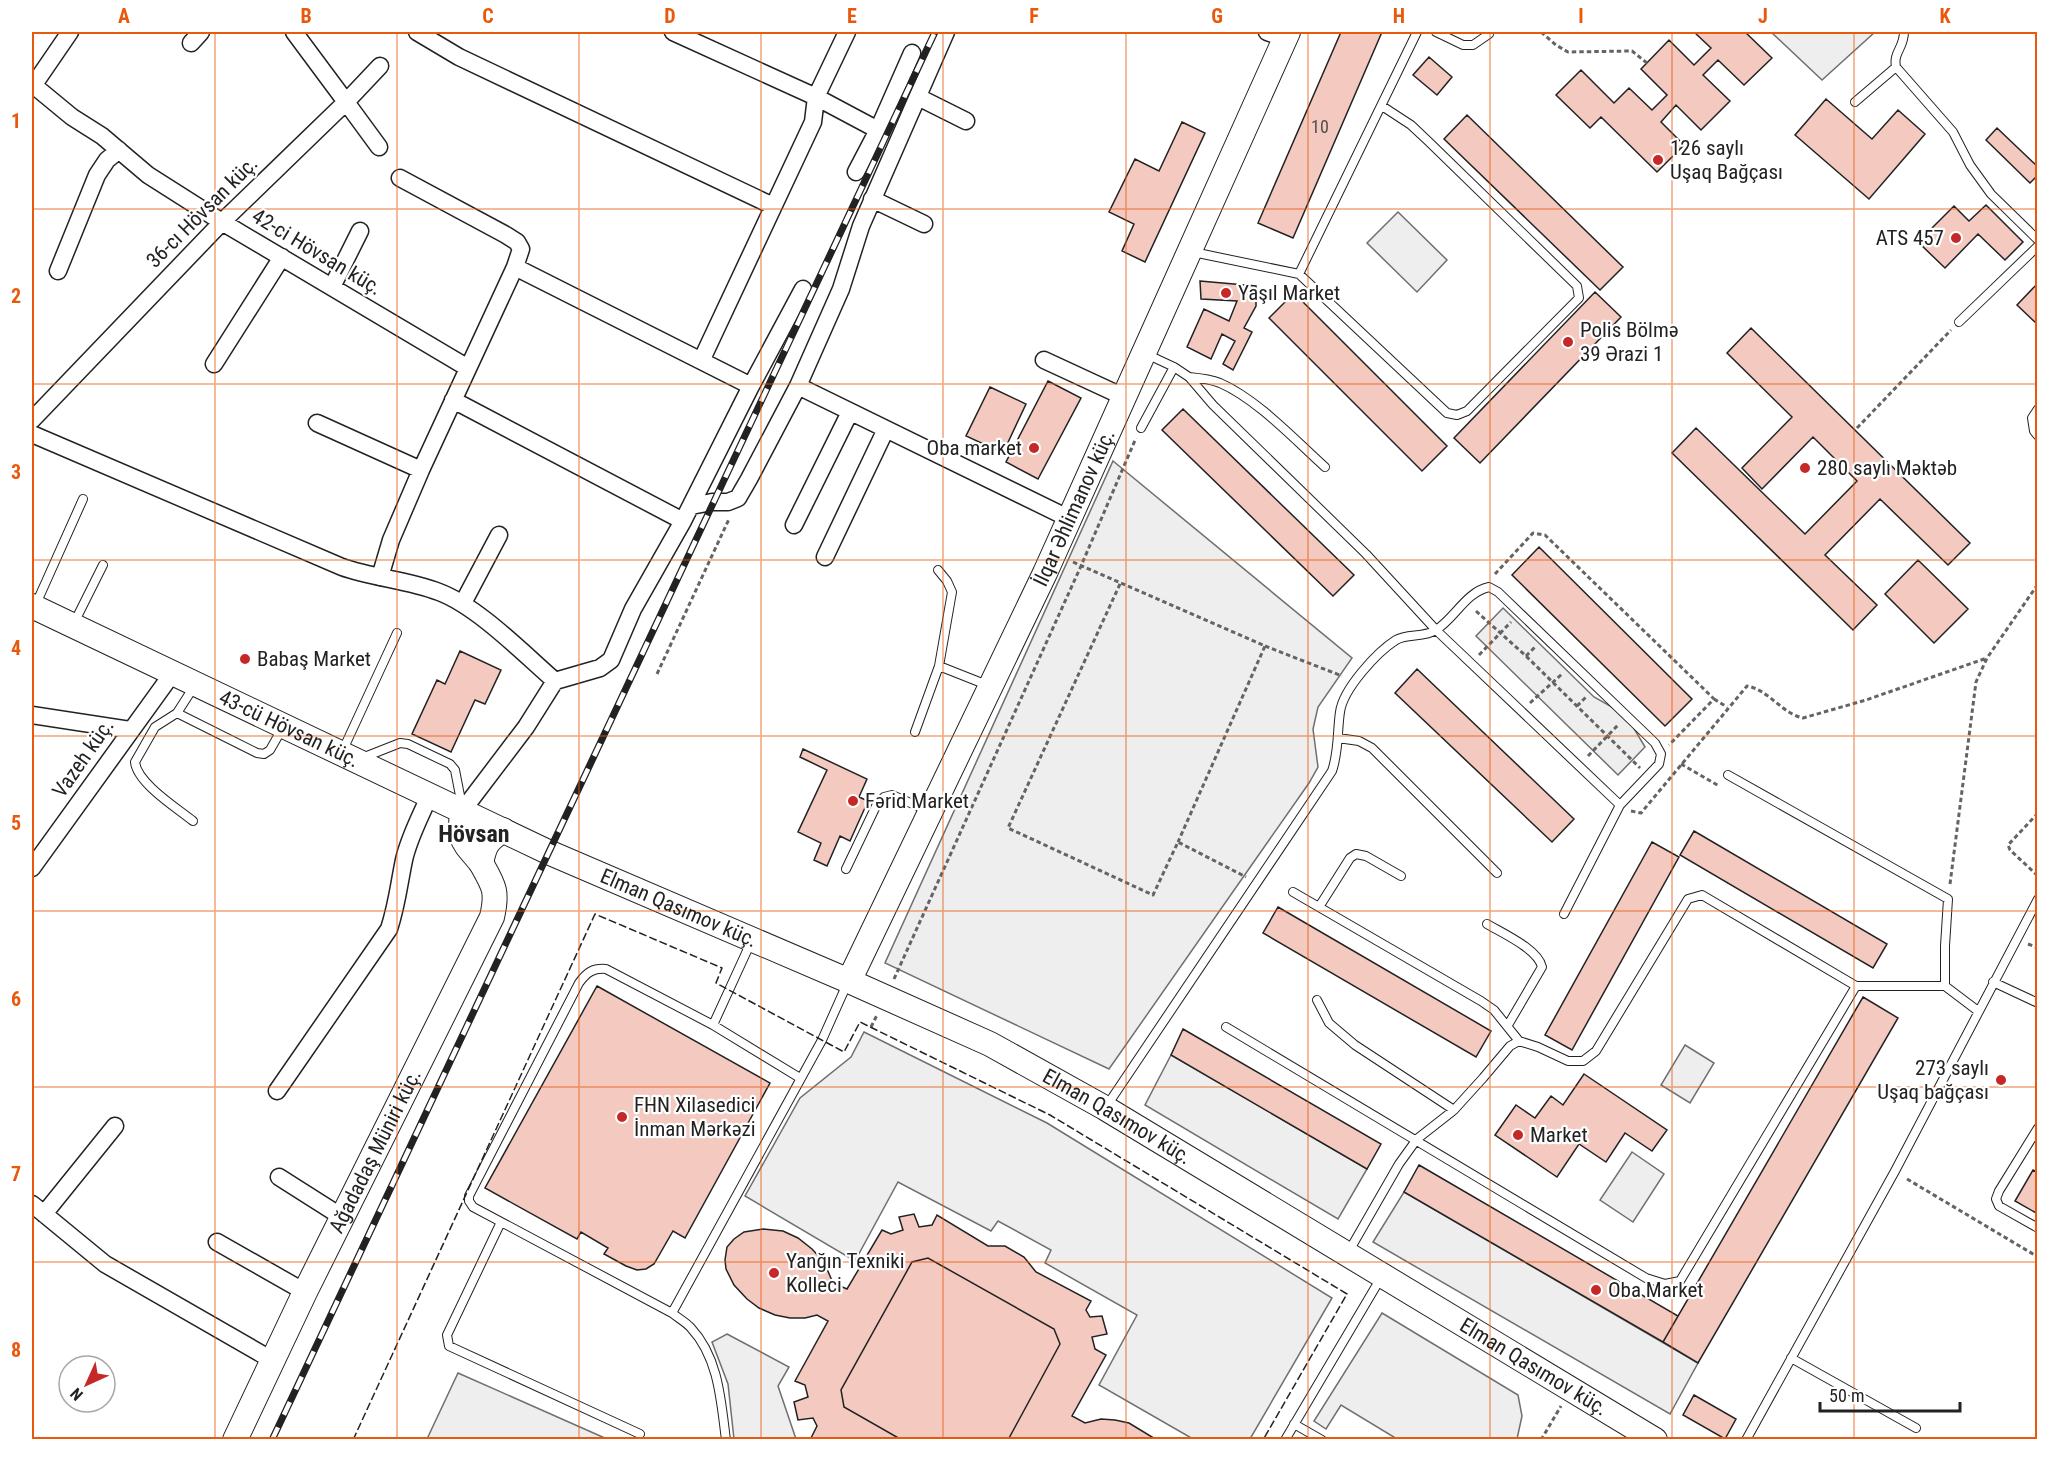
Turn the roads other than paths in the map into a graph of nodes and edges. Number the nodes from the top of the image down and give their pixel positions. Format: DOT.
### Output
graph roads {
  1 [pos="70,32"];
  2 [pos="294,32"];
  3 [pos="417,32"];
  4 [pos="673,32"];
  5 [pos="847,32"];
  6 [pos="946,32"];
  7 [pos="1417,32"];
  8 [pos="1436,32"];
  9 [pos="1904,32"];
  10 [pos="1280,34"];
  11 [pos="1489,34"];
  12 [pos="912,53"];
  13 [pos="380,66"];
  14 [pos="1896,67"];
  15 [pos="32,85"];
  16 [pos="816,97"];
  17 [pos="918,98"];
  18 [pos="346,102"];
  19 [pos="1855,102"];
  20 [pos="1382,106"];
  21 [pos="966,121"];
  22 [pos="878,130"];
  23 [pos="379,147"];
  24 [pos="119,150"];
  25 [pos="856,172"];
  26 [pos="400,178"];
  27 [pos="872,199"];
  28 [pos="772,206"];
  29 [pos="222,222"];
  30 [pos="924,224"];
  31 [pos="360,231"];
  32 [pos="2037,240"];
  33 [pos="2037,246"];
  34 [pos="1189,251"];
  35 [pos="282,257"];
  36 [pos="515,267"];
  37 [pos="58,271"];
  38 [pos="1299,274"];
  39 [pos="332,287"];
  40 [pos="804,289"];
  41 [pos="1959,322"];
  42 [pos="1144,352"];
  43 [pos="702,359"];
  44 [pos="1044,360"];
  45 [pos="214,364"];
  46 [pos="1174,366"];
  47 [pos="468,368"];
  48 [pos="1189,377"];
  49 [pos="751,386"];
  50 [pos="798,386"];
  51 [pos="1124,397"];
  52 [pos="453,400"];
  53 [pos="2037,409"];
  54 [pos="850,412"];
  55 [pos="32,420"];
  56 [pos="317,423"];
  57 [pos="1141,428"];
  58 [pos="886,429"];
  59 [pos="32,434"];
  60 [pos="2037,436"];
  61 [pos="1325,467"];
  62 [pos="421,470"];
  63 [pos="83,500"];
  64 [pos="687,513"];
  65 [pos="1070,519"];
  66 [pos="794,525"];
  67 [pos="500,535"];
  68 [pos="825,557"];
  69 [pos="103,565"];
  70 [pos="938,570"];
  71 [pos="380,577"];
  72 [pos="463,603"];
  73 [pos="33,606"];
  74 [pos="73,626"];
  75 [pos="1436,630"];
  76 [pos="398,633"];
  77 [pos="939,666"];
  78 [pos="172,674"];
  79 [pos="555,681"];
  80 [pos="196,685"];
  81 [pos="991,687"];
  82 [pos="177,712"];
  83 [pos="32,715"];
  84 [pos="284,726"];
  85 [pos="130,730"];
  86 [pos="915,732"];
  87 [pos="1338,738"];
  88 [pos="350,756"];
  89 [pos="1728,775"];
  90 [pos="430,794"];
  91 [pos="1620,805"];
  92 [pos="463,810"];
  93 [pos="930,811"];
  94 [pos="193,821"];
  95 [pos="503,830"];
  96 [pos="548,852"];
  97 [pos="482,863"];
  98 [pos="32,868"];
  99 [pos="846,869"];
  100 [pos="1497,873"];
  101 [pos="1401,876"];
  102 [pos="1293,892"];
  103 [pos="2037,899"];
  104 [pos="1319,907"];
  105 [pos="1564,914"];
  106 [pos="1486,924"];
  107 [pos="752,939"];
  108 [pos="849,981"];
  109 [pos="1993,982"];
  110 [pos="1856,986"];
  111 [pos="1945,986"];
  112 [pos="1317,1000"];
  113 [pos="2037,1003"];
  114 [pos="1978,1011"];
  115 [pos="713,1025"];
  116 [pos="1508,1025"];
  117 [pos="1226,1027"];
  118 [pos="1519,1041"];
  119 [pos="800,1078"];
  120 [pos="276,1091"];
  121 [pos="1105,1107"];
  122 [pos="1454,1110"];
  123 [pos="115,1126"];
  124 [pos="2037,1128"];
  125 [pos="1417,1139"];
  126 [pos="279,1177"];
  127 [pos="38,1209"];
  128 [pos="342,1217"];
  129 [pos="501,1222"];
  130 [pos="2037,1227"];
  131 [pos="217,1242"];
  132 [pos="1347,1254"];
  133 [pos="1382,1276"];
  134 [pos="305,1292"];
  135 [pos="672,1313"];
  136 [pos="1791,1358"];
  137 [pos="272,1360"];
  138 [pos="1294,1424"];
  139 [pos="1916,1428"];
  140 [pos="640,1434"];
  141 [pos="235,1440"];
  142 [pos="726,1440"];
  143 [pos="1285,1440"];
  144 [pos="1322,1440"];
  145 [pos="1655,1440"];
  146 [pos="1746,1440"];
  1 -- 15 [label="street"];
  2 -- 18 [label="street"];
  3 -- 28 [label="street"];
  4 -- 16 [label="street"];
  5 -- 16 [label="street"];
  6 -- 17 [label="street"];
  7 -- 20 [label="lane"];
  8 -- 11 [label="lane"];
  9 -- 14 [label="lane"];
  10 -- 34 [label="main road, İlqar Əhlimanov küç."];
  12 -- 22 [label="street"];
  13 -- 18 [label="street, 36-cı Hövsan küç."];
  14 -- 19 [label="lane"];
  14 -- 32 [label="lane"];
  15 -- 24 [label="street, 42-ci Hövsan küç."];
  16 -- 22 [label="street"];
  16 -- 28 [label="street"];
  17 -- 21 [label="street"];
  17 -- 27 [label="street"];
  18 -- 23 [label="street"];
  18 -- 29 [label="street, 36-cı Hövsan küç."];
  20 -- 38 [label="lane"];
  20 -- 38 [label="lane"];
  22 -- 25 [label="street"];
  24 -- 29 [label="street, 42-ci Hövsan küç."];
  24 -- 37 [label="street"];
  26 -- 36 [label="street"];
  27 -- 30 [label="street"];
  27 -- 50 [label="street"];
  28 -- 43 [label="street"];
  29 -- 35 [label="street, 42-ci Hövsan küç."];
  29 -- 55 [label="street, 36-cı Hövsan küç."];
  31 -- 39 [label="street"];
  33 -- 41 [label="lane"];
  34 -- 38 [label="lane"];
  34 -- 42 [label="main road, İlqar Əhlimanov küç."];
  35 -- 39 [label="street, 42-ci Hövsan küç."];
  35 -- 45 [label="street"];
  36 -- 43 [label="street"];
  36 -- 47 [label="street"];
  39 -- 47 [label="street, 42-ci Hövsan küç."];
  40 -- 49 [label="street"];
  42 -- 46 [label="lane"];
  42 -- 51 [label="main road, İlqar Əhlimanov küç."];
  43 -- 49 [label="street"];
  44 -- 51 [label="street"];
  46 -- 48 [label="lane"];
  46 -- 57 [label="lane"];
  47 -- 52 [label="street"];
  48 -- 61 [label="lane"];
  48 -- 75 [label="lane"];
  49 -- 64 [label="street"];
  50 -- 54 [label="street"];
  50 -- 64 [label="street"];
  51 -- 65 [label="main road, İlqar Əhlimanov küç."];
  52 -- 62 [label="street"];
  52 -- 64 [label="street"];
  53 -- 60 [label="lane"];
  54 -- 58 [label="street"];
  54 -- 66 [label="street"];
  56 -- 62 [label="street"];
  58 -- 65 [label="street"];
  58 -- 68 [label="street"];
  59 -- 71 [label="street"];
  62 -- 71 [label="street"];
  63 -- 73 [label="lane"];
  64 -- 79 [label="street"];
  65 -- 81 [label="main road, İlqar Əhlimanov küç."];
  67 -- 72 [label="street"];
  69 -- 74 [label="lane"];
  70 -- 77 [label="lane"];
  71 -- 72 [label="street"];
  72 -- 79 [label="street"];
  73 -- 74 [label="main road, 43-cü Hövsan küç."];
  74 -- 78 [label="main road, 43-cü Hövsan küç."];
  75 -- 87 [label="lane"];
  75 -- 91 [label="lane"];
  75 -- 91 [label="lane"];
  76 -- 88 [label="lane"];
  77 -- 81 [label="lane"];
  77 -- 86 [label="lane"];
  78 -- 80 [label="main road, 43-cü Hövsan küç."];
  78 -- 85 [label="street, Vazeh küç."];
  79 -- 92 [label="street"];
  80 -- 82 [label="lane"];
  80 -- 84 [label="main road, 43-cü Hövsan küç."];
  81 -- 93 [label="main road, İlqar Əhlimanov küç."];
  82 -- 84 [label="lane"];
  82 -- 94 [label="lane"];
  83 -- 85 [label="street"];
  84 -- 88 [label="main road, 43-cü Hövsan küç."];
  85 -- 98 [label="street, Vazeh küç."];
  87 -- 100 [label="lane"];
  87 -- 121 [label="lane"];
  88 -- 90 [label="main road, 43-cü Hövsan küç."];
  88 -- 92 [label="lane"];
  89 -- 111 [label="lane"];
  90 -- 92 [label="main road, 43-cü Hövsan küç."];
  90 -- 120 [label="street"];
  91 -- 105 [label="lane"];
  92 -- 95 [label="main road, 43-cü Hövsan küç."];
  92 -- 97 [label="main road, Ağadadaş Müniri küç."];
  93 -- 99 [label="lane"];
  93 -- 108 [label="main road, İlqar Əhlimanov küç."];
  95 -- 96 [label="main road, 43-cü Hövsan küç."];
  95 -- 97 [label="main road"];
  96 -- 107 [label="main road, Elman Qasımov küç."];
  97 -- 128 [label="main road, Ağadadaş Müniri küç."];
  101 -- 104 [label="lane"];
  102 -- 104 [label="lane"];
  103 -- 109 [label="lane"];
  104 -- 116 [label="lane"];
  106 -- 116 [label="lane"];
  107 -- 108 [label="main road, Elman Qasımov küç."];
  107 -- 115 [label="lane"];
  108 -- 119 [label="lane"];
  108 -- 121 [label="main road, Elman Qasımov küç."];
  109 -- 113 [label="lane"];
  109 -- 114 [label="lane"];
  110 -- 111 [label="lane"];
  110 -- 118 [label="lane"];
  110 -- 125 [label="lane"];
  111 -- 114 [label="lane"];
  112 -- 122 [label="lane"];
  114 -- 136 [label="lane"];
  115 -- 119 [label="lane"];
  115 -- 129 [label="lane"];
  116 -- 118 [label="lane"];
  117 -- 125 [label="lane"];
  118 -- 122 [label="lane"];
  119 -- 135 [label="lane"];
  121 -- 132 [label="main road, Elman Qasımov küç."];
  122 -- 125 [label="lane"];
  123 -- 127 [label="street"];
  124 -- 130 [label="lane"];
  125 -- 132 [label="lane"];
  126 -- 128 [label="street"];
  127 -- 137 [label="street"];
  128 -- 134 [label="main road, Ağadadaş Müniri küç."];
  129 -- 135 [label="lane"];
  129 -- 140 [label="lane"];
  131 -- 134 [label="street"];
  132 -- 133 [label="main road, Elman Qasımov küç."];
  133 -- 138 [label="lane"];
  133 -- 145 [label="main road, Elman Qasımov küç."];
  134 -- 137 [label="main road, Ağadadaş Müniri küç."];
  135 -- 142 [label="lane"];
  136 -- 139 [label="lane"];
  136 -- 146 [label="lane"];
  137 -- 141 [label="main road, Ağadadaş Müniri küç."];
  138 -- 143 [label="lane"];
  138 -- 144 [label="lane"];
}
